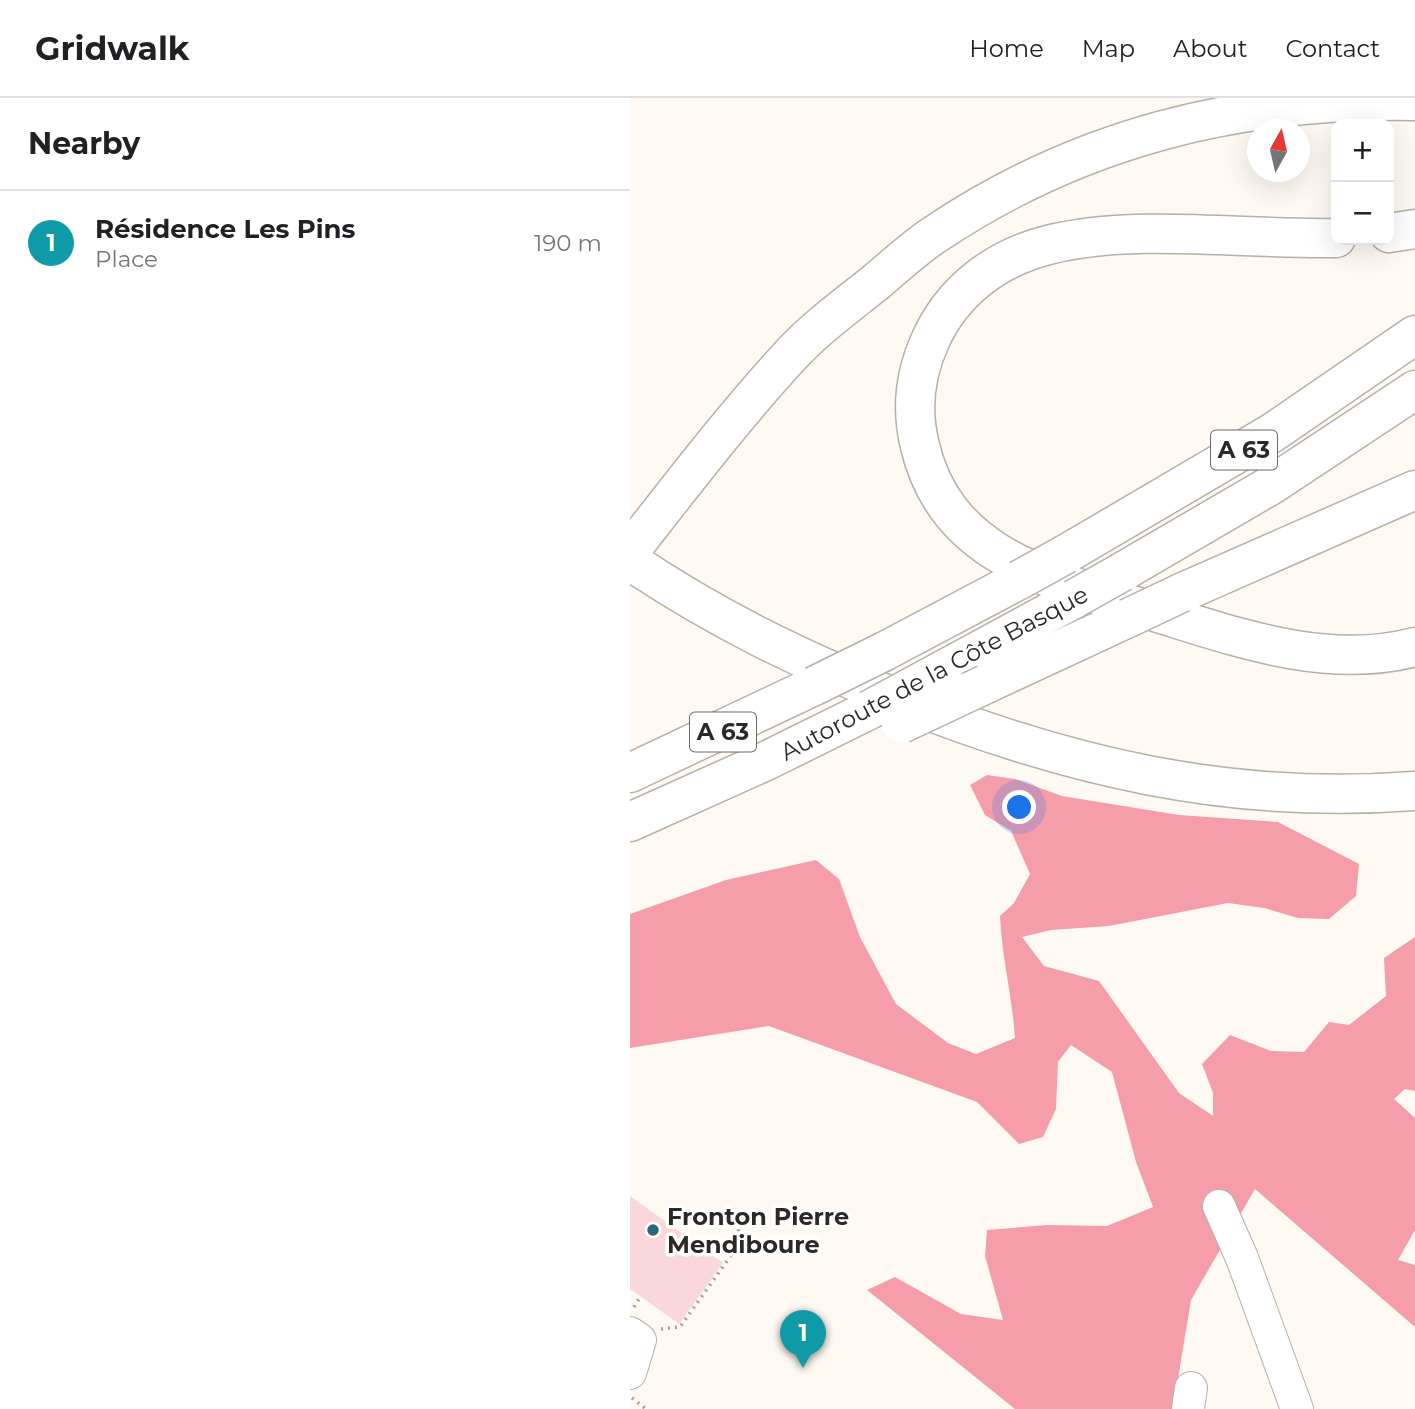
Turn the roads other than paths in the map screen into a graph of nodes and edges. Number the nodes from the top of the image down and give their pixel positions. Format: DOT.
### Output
graph roads {
  1 [pos="1415,101"];
  2 [pos="1415,229"];
  3 [pos="1394,232"];
  4 [pos="1331,238"];
  5 [pos="1415,335"];
  6 [pos="1415,390"];
  7 [pos="1415,490"];
  8 [pos="641,537"];
  9 [pos="630,561"];
  10 [pos="1415,647"];
  11 [pos="885,717"];
  12 [pos="630,773"];
  13 [pos="1415,791"];
  14 [pos="630,822"];
  15 [pos="1219,1206"];
  16 [pos="630,1333"];
  17 [pos="630,1373"];
  18 [pos="1297,1409"];
  1 -- 8 [label="main road"];
  2 -- 3 [label="main road"];
  4 -- 10 [label="main road"];
  5 -- 12 [label="main road, Autoroute de la Côte Basque / A 63, bridge"];
  6 -- 11 [label="main road, Autoroute de la Côte Basque / A 63, bridge"];
  7 -- 11 [label="main road, bridge"];
  9 -- 13 [label="main road"];
  11 -- 14 [label="main road, Autoroute de la Côte Basque / A 63"];
  15 -- 18 [label="street"];
  16 -- 17 [label="street"];
}
